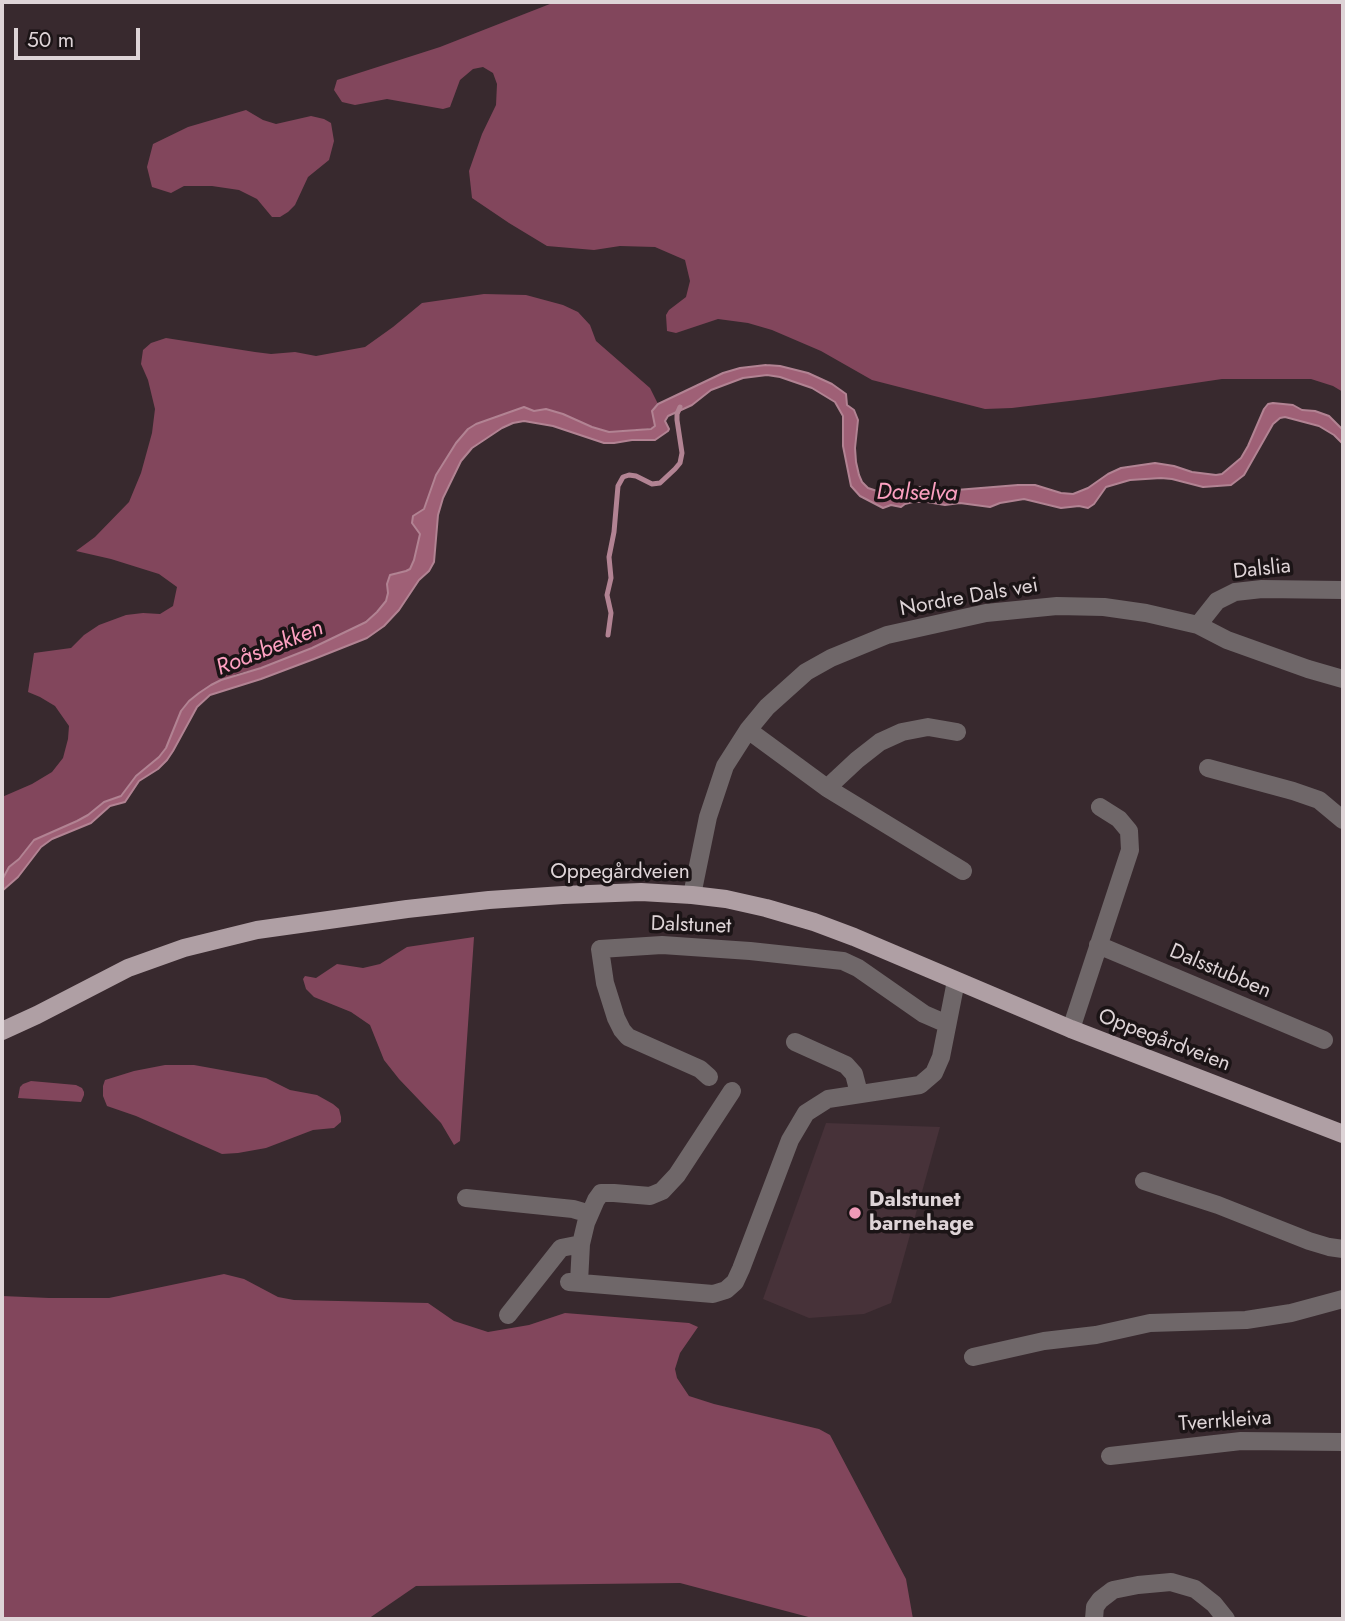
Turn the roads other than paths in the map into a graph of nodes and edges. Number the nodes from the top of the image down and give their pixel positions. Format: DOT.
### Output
graph roads {
  1 [pos="1343,590"];
  2 [pos="1198,625"];
  3 [pos="1343,679"];
  4 [pos="748,730"];
  5 [pos="957,732"];
  6 [pos="1208,768"];
  7 [pos="827,788"];
  8 [pos="1100,807"];
  9 [pos="1343,820"];
  10 [pos="963,871"];
  11 [pos="692,895"];
  12 [pos="1098,945"];
  13 [pos="956,981"];
  14 [pos="947,1024"];
  15 [pos="1071,1029"];
  16 [pos="2,1031"];
  17 [pos="1324,1040"];
  18 [pos="795,1042"];
  19 [pos="709,1077"];
  20 [pos="732,1091"];
  21 [pos="859,1093"];
  22 [pos="1343,1134"];
  23 [pos="1144,1181"];
  24 [pos="466,1198"];
  25 [pos="590,1214"];
  26 [pos="581,1244"];
  27 [pos="1343,1249"];
  28 [pos="1343,1299"];
  29 [pos="508,1315"];
  30 [pos="974,1357"];
  31 [pos="1343,1442"];
  32 [pos="1110,1456"];
  33 [pos="1094,1619"];
  34 [pos="1226,1619"];
  1 -- 2 [label="street, Dalslia"];
  2 -- 3 [label="street, Nordre Dals vei"];
  2 -- 4 [label="street, Nordre Dals vei"];
  4 -- 7 [label="street"];
  4 -- 11 [label="street, Nordre Dals vei"];
  5 -- 7 [label="street"];
  6 -- 9 [label="street"];
  7 -- 10 [label="street"];
  8 -- 12 [label="street"];
  11 -- 13 [label="main road, Oppegårdveien"];
  11 -- 16 [label="main road, Oppegårdveien"];
  12 -- 15 [label="street"];
  12 -- 17 [label="street, Dalsstubben"];
  13 -- 14 [label="street"];
  13 -- 15 [label="main road, Oppegårdveien"];
  14 -- 19 [label="street, Dalstunet"];
  14 -- 21 [label="street"];
  15 -- 22 [label="main road, Oppegårdveien"];
  18 -- 21 [label="street"];
  20 -- 25 [label="street"];
  21 -- 26 [label="street"];
  23 -- 27 [label="street"];
  24 -- 25 [label="street"];
  25 -- 26 [label="street"];
  26 -- 29 [label="street"];
  28 -- 30 [label="street"];
  31 -- 32 [label="street, Tverrkleiva"];
  33 -- 34 [label="street"];
}
